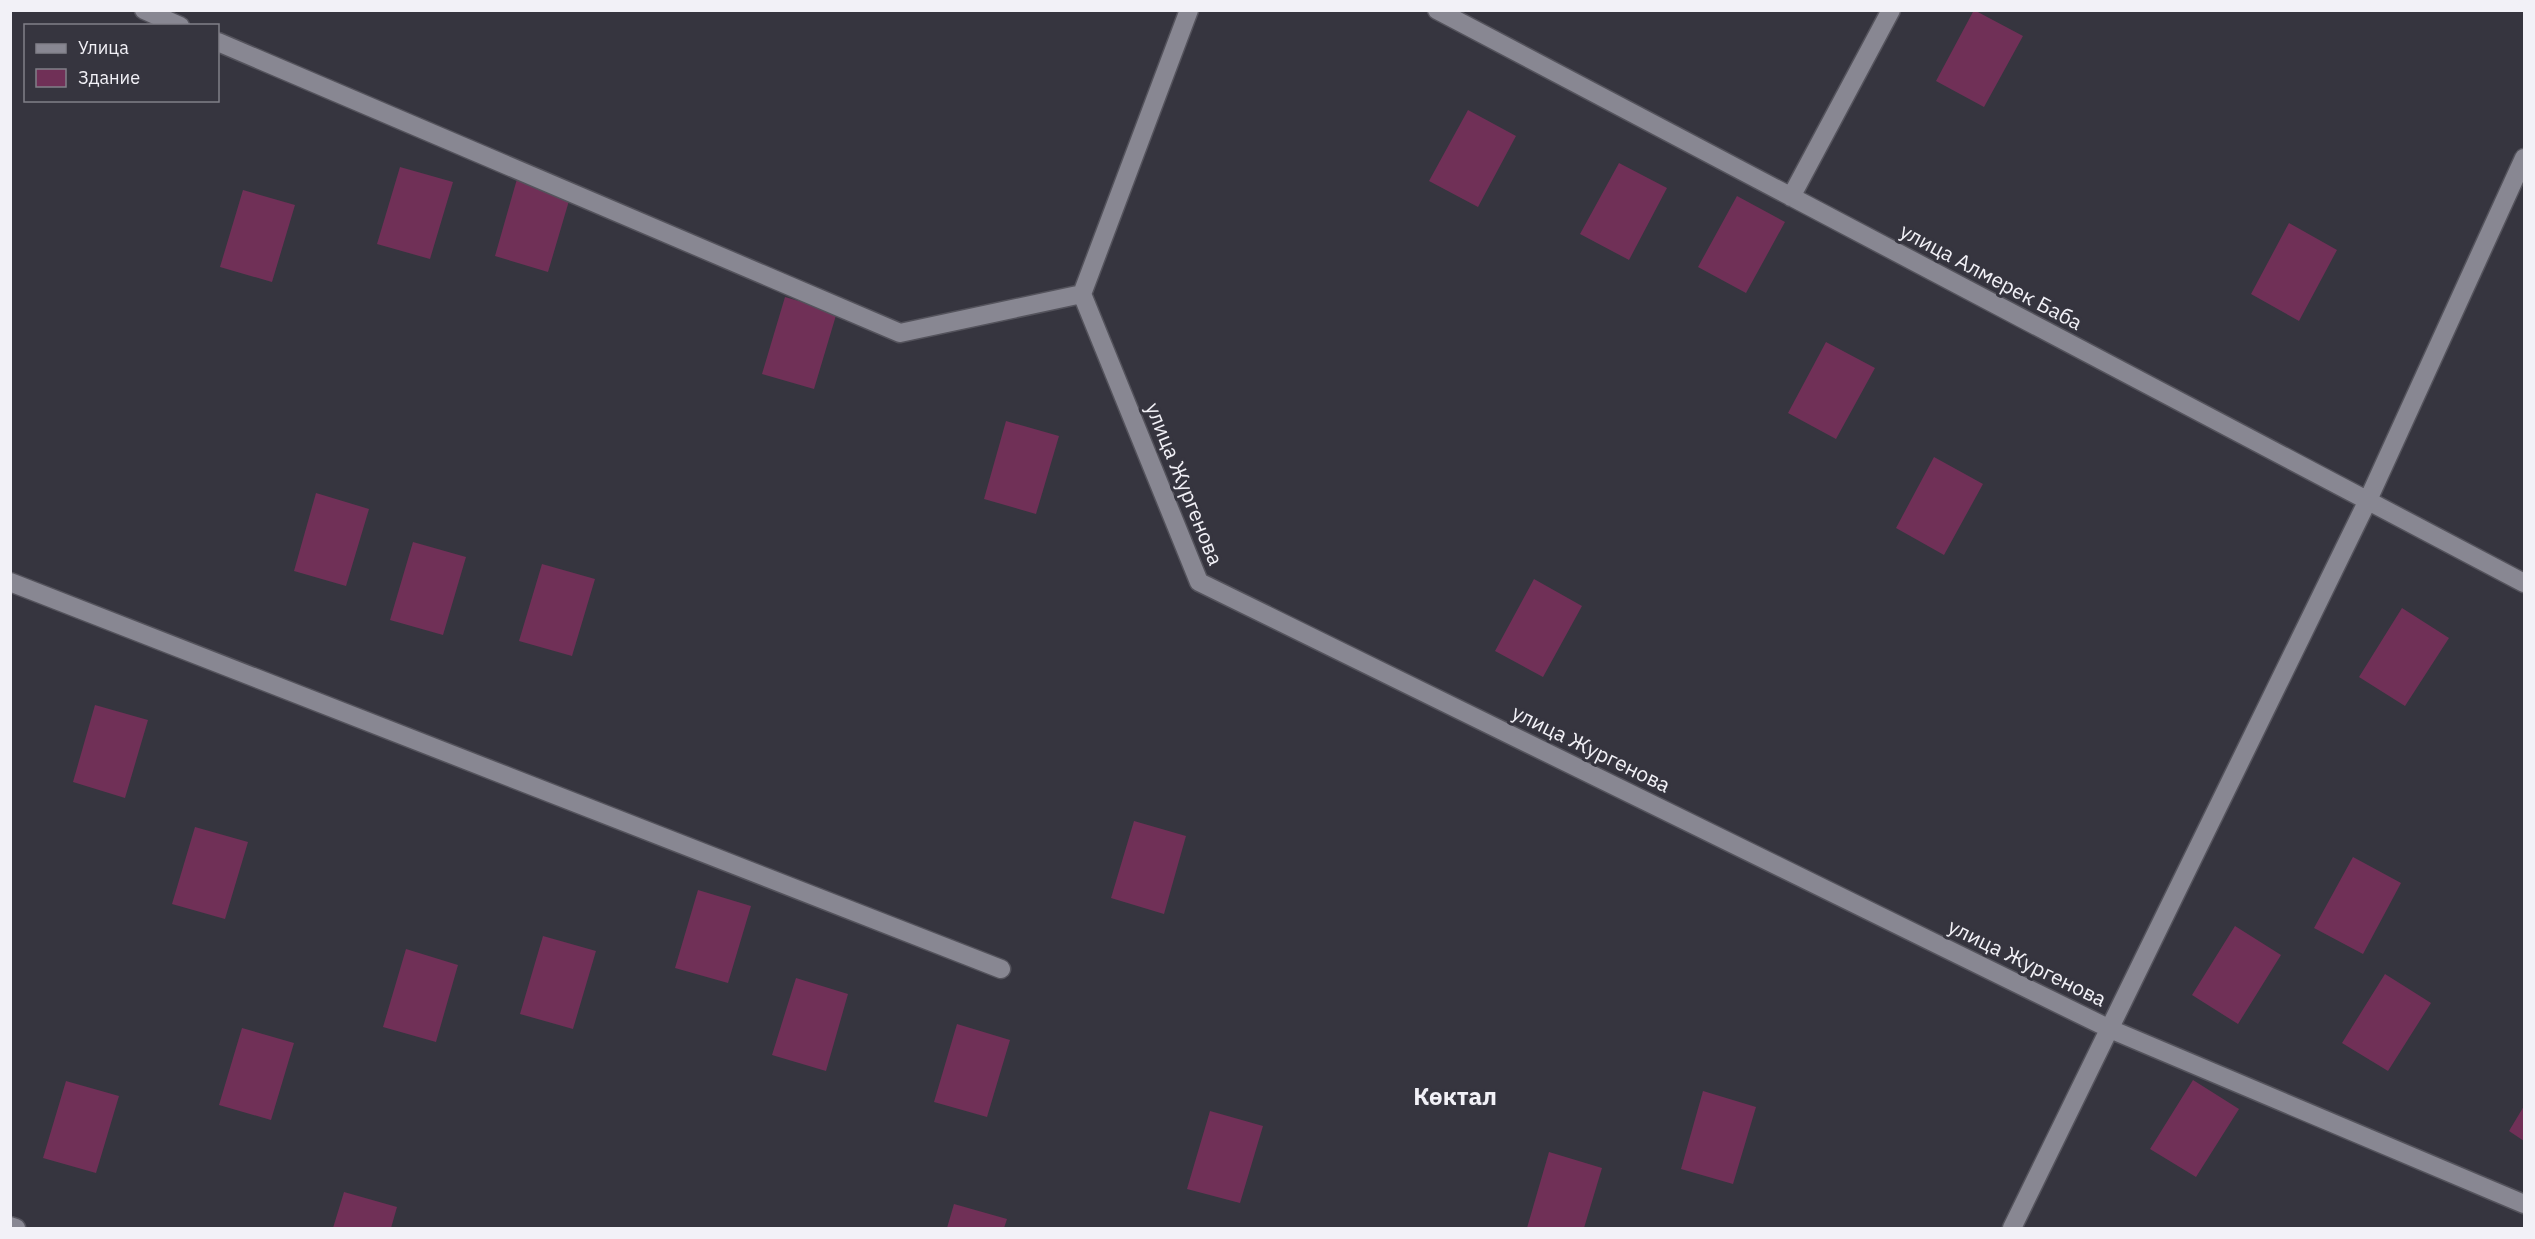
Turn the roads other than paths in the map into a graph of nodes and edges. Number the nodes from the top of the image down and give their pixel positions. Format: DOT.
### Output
graph roads {
  1 [pos="144,10"];
  2 [pos="1189,10"];
  3 [pos="1437,10"];
  4 [pos="1892,10"];
  5 [pos="176,24"];
  6 [pos="219,42"];
  7 [pos="2524,158"];
  8 [pos="1791,197"];
  9 [pos="1083,294"];
  10 [pos="2368,500"];
  11 [pos="10,582"];
  12 [pos="2524,582"];
  13 [pos="1001,969"];
  14 [pos="2110,1029"];
  15 [pos="2524,1204"];
  16 [pos="10,1226"];
  17 [pos="16,1228"];
  18 [pos="2012,1228"];
  1 -- 5 [label="street"];
  2 -- 9 [label="street"];
  3 -- 8 [label="street, улица Алмерек Баба"];
  4 -- 8 [label="street"];
  6 -- 9 [label="street"];
  7 -- 10 [label="street"];
  8 -- 10 [label="street, улица Алмерек Баба"];
  9 -- 14 [label="street, улица Жургенова"];
  10 -- 12 [label="street, улица Алмерек Баба"];
  10 -- 14 [label="street"];
  11 -- 13 [label="street"];
  14 -- 15 [label="street, улица Жургенова"];
  14 -- 18 [label="street"];
  16 -- 17 [label="street"];
}
